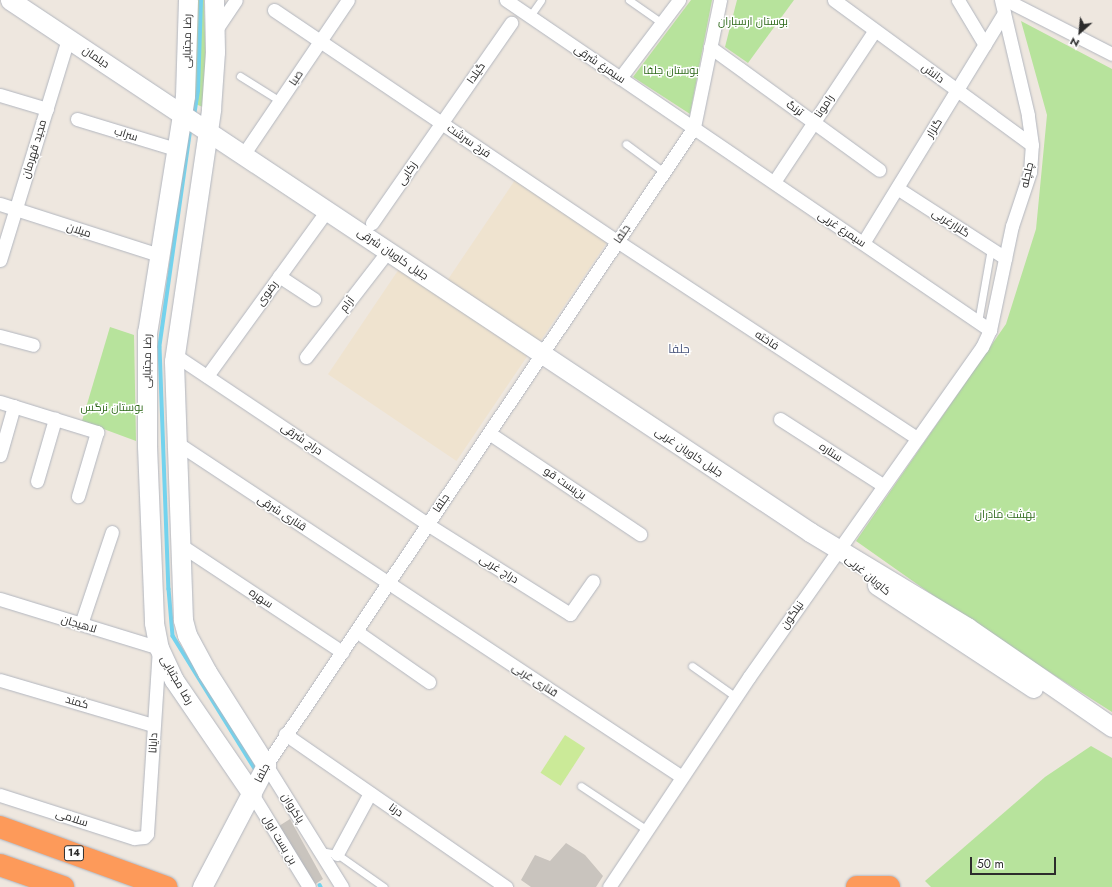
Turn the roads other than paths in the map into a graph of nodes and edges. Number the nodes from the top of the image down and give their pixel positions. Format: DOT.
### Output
graph roads {
  1 [pos="10,0"];
  2 [pos="188,0"];
  3 [pos="214,0"];
  4 [pos="236,0"];
  5 [pos="348,0"];
  6 [pos="506,0"];
  7 [pos="541,0"];
  8 [pos="629,0"];
  9 [pos="679,0"];
  10 [pos="720,0"];
  11 [pos="834,0"];
  12 [pos="958,0"];
  13 [pos="1004,4"];
  14 [pos="274,10"];
  15 [pos="530,16"];
  16 [pos="511,23"];
  17 [pos="662,23"];
  18 [pos="215,30"];
  19 [pos="875,30"];
  20 [pos="68,39"];
  21 [pos="320,41"];
  22 [pos="985,44"];
  23 [pos="710,47"];
  24 [pos="1112,54"];
  25 [pos="240,76"];
  26 [pos="620,78"];
  27 [pos="957,90"];
  28 [pos="0,95"];
  29 [pos="280,101"];
  30 [pos="47,109"];
  31 [pos="182,114"];
  32 [pos="77,119"];
  33 [pos="814,122"];
  34 [pos="442,123"];
  35 [pos="694,127"];
  36 [pos="208,131"];
  37 [pos="626,144"];
  38 [pos="1032,145"];
  39 [pos="176,149"];
  40 [pos="243,155"];
  41 [pos="879,170"];
  42 [pos="664,172"];
  43 [pos="774,182"];
  44 [pos="897,188"];
  45 [pos="0,204"];
  46 [pos="16,209"];
  47 [pos="327,210"];
  48 [pos="372,223"];
  49 [pos="617,241"];
  50 [pos="863,243"];
  51 [pos="991,248"];
  52 [pos="388,251"];
  53 [pos="159,255"];
  54 [pos="1005,258"];
  55 [pos="0,260"];
  56 [pos="279,276"];
  57 [pos="314,299"];
  58 [pos="978,322"];
  59 [pos="990,330"];
  60 [pos="0,336"];
  61 [pos="33,345"];
  62 [pos="982,346"];
  63 [pos="542,354"];
  64 [pos="175,355"];
  65 [pos="306,356"];
  66 [pos="206,376"];
  67 [pos="0,402"];
  68 [pos="14,406"];
  69 [pos="55,419"];
  70 [pos="780,419"];
  71 [pos="489,433"];
  72 [pos="917,438"];
  73 [pos="177,443"];
  74 [pos="0,455"];
  75 [pos="37,481"];
  76 [pos="883,485"];
  77 [pos="78,496"];
  78 [pos="428,524"];
  79 [pos="112,532"];
  80 [pos="640,534"];
  81 [pos="180,544"];
  82 [pos="838,549"];
  83 [pos="593,581"];
  84 [pos="388,583"];
  85 [pos="0,600"];
  86 [pos="81,624"];
  87 [pos="356,631"];
  88 [pos="159,648"];
  89 [pos="342,652"];
  90 [pos="692,666"];
  91 [pos="0,680"];
  92 [pos="429,682"];
  93 [pos="736,697"];
  94 [pos="154,725"];
  95 [pos="1112,727"];
  96 [pos="285,734"];
  97 [pos="1112,740"];
  98 [pos="266,764"];
  99 [pos="682,777"];
  100 [pos="581,786"];
  101 [pos="370,793"];
  102 [pos="252,794"];
  103 [pos="0,795"];
  104 [pos="0,828"];
  105 [pos="647,830"];
  106 [pos="144,837"];
  107 [pos="320,851"];
  108 [pos="337,854"];
  109 [pos="0,866"];
  110 [pos="157,883"];
  111 [pos="63,887"];
  112 [pos="202,887"];
  113 [pos="309,887"];
  114 [pos="342,887"];
  115 [pos="384,887"];
  116 [pos="506,887"];
  117 [pos="609,887"];
  118 [pos="857,887"];
  119 [pos="889,887"];
  1 -- 20 [label="main road, دیلمان"];
  2 -- 31 [label="main road, رضا مجتبایی"];
  3 -- 18 [label="main road"];
  4 -- 18 [label="street"];
  5 -- 21 [label="street, صبا"];
  6 -- 15 [label="street, سیمرغ شرقی"];
  7 -- 15 [label="lane"];
  8 -- 17 [label="lane"];
  9 -- 17 [label="street"];
  10 -- 23 [label="street"];
  11 -- 19 [label="street, دانش"];
  12 -- 22 [label="street"];
  13 -- 22 [label="street, گلزار"];
  13 -- 24 [label="street"];
  13 -- 38 [label="street, چلچله"];
  14 -- 21 [label="street, فرخ سرشت"];
  15 -- 26 [label="street, سیمرغ شرقی"];
  16 -- 34 [label="street, گیلدا"];
  17 -- 26 [label="street"];
  18 -- 36 [label="main road"];
  19 -- 27 [label="street, دانش"];
  19 -- 33 [label="street, رامونا"];
  20 -- 30 [label="street, مجید قهرمان"];
  20 -- 31 [label="main road, دیلمان"];
  21 -- 29 [label="street, صبا"];
  21 -- 34 [label="street, فرخ سرشت"];
  22 -- 27 [label="street, گلزار"];
  23 -- 33 [label="street, ترنگ"];
  23 -- 35 [label="street"];
  25 -- 29 [label="lane"];
  26 -- 35 [label="street, سیمرغ شرقی"];
  27 -- 38 [label="street, دانش"];
  27 -- 44 [label="street, گلزار"];
  28 -- 30 [label="street"];
  29 -- 40 [label="street, صبا"];
  30 -- 46 [label="street, مجید قهرمان"];
  31 -- 36 [label="main road, دیلمان"];
  31 -- 39 [label="main road, رضا مجتبایی"];
  32 -- 39 [label="street, سراب"];
  33 -- 41 [label="street, ترنگ"];
  33 -- 43 [label="street, رامونا"];
  34 -- 48 [label="street, زکایی"];
  34 -- 49 [label="street, فرخ سرشت"];
  35 -- 42 [label="street, جلفا"];
  35 -- 43 [label="street, سیمرغ غربی"];
  36 -- 40 [label="main road, جلیل کاویان شرقی"];
  36 -- 64 [label="main road"];
  37 -- 42 [label="lane"];
  38 -- 54 [label="street, چلچله"];
  39 -- 53 [label="main road, رضا مجتبایی"];
  40 -- 47 [label="main road, جلیل کاویان شرقی"];
  42 -- 49 [label="street, جلفا"];
  43 -- 50 [label="street, سیمرغ غربی"];
  44 -- 50 [label="street, گلزار"];
  44 -- 51 [label="street, گلزارغربی"];
  45 -- 46 [label="street, میلان"];
  46 -- 53 [label="street, میلان"];
  46 -- 55 [label="street, مجید قهرمان"];
  47 -- 52 [label="main road, جلیل کاویان شرقی"];
  47 -- 56 [label="street, رضوی"];
  49 -- 63 [label="street, جلفا"];
  49 -- 72 [label="street, فاخته"];
  50 -- 58 [label="street, سیمرغ غربی"];
  51 -- 54 [label="street, گلزارغربی"];
  51 -- 58 [label="lane"];
  52 -- 63 [label="main road, جلیل کاویان شرقی"];
  52 -- 65 [label="street, آرام"];
  53 -- 88 [label="main road, رضا مجتبایی"];
  54 -- 59 [label="street, چلچله"];
  56 -- 57 [label="street"];
  56 -- 66 [label="street, رضوی"];
  58 -- 59 [label="street, سیمرغ غربی"];
  59 -- 62 [label="street, چلچله"];
  60 -- 61 [label="street"];
  62 -- 72 [label="street, نیلگون"];
  63 -- 71 [label="street, جلفا"];
  63 -- 82 [label="main road, جلیل کاویان غربی"];
  64 -- 66 [label="street, دراج شرقی"];
  64 -- 73 [label="main road"];
  66 -- 78 [label="street, دراج شرقی"];
  67 -- 68 [label="street"];
  68 -- 69 [label="street"];
  68 -- 74 [label="street"];
  69 -- 75 [label="street"];
  69 -- 77 [label="street"];
  70 -- 76 [label="street, ستاره"];
  71 -- 78 [label="street, جلفا"];
  71 -- 80 [label="street, بن‌بست قو"];
  72 -- 76 [label="street, نیلگون"];
  73 -- 81 [label="main road"];
  73 -- 84 [label="street, قناری شرقی"];
  76 -- 82 [label="street, نیلگون"];
  78 -- 83 [label="street, دراج غربی"];
  78 -- 84 [label="street, جلفا"];
  79 -- 86 [label="street"];
  81 -- 89 [label="street, سهره"];
  81 -- 98 [label="main road"];
  82 -- 93 [label="street, نیلگون"];
  82 -- 95 [label="main road, کاویان غربی"];
  82 -- 97 [label="main road, کاویان غربی"];
  84 -- 87 [label="street, جلفا"];
  84 -- 99 [label="street, قناری غربی"];
  85 -- 86 [label="street, لاهیجان"];
  86 -- 88 [label="street, لاهیجان"];
  87 -- 89 [label="street, جلفا"];
  87 -- 92 [label="street"];
  88 -- 94 [label="street, دایانا"];
  88 -- 102 [label="main road, رضا مجتبایی"];
  89 -- 96 [label="street, جلفا"];
  90 -- 93 [label="lane"];
  91 -- 94 [label="street, کمند"];
  93 -- 99 [label="street, نیلگون"];
  94 -- 106 [label="street, دایانا"];
  96 -- 98 [label="street, جلفا"];
  96 -- 101 [label="street, درنا"];
  98 -- 102 [label="main road, جلفا"];
  98 -- 107 [label="street, پاکروان"];
  99 -- 105 [label="street, نیلگون"];
  100 -- 105 [label="lane"];
  101 -- 108 [label="street"];
  101 -- 116 [label="street, درنا"];
  102 -- 112 [label="main road, جلفا"];
  102 -- 113 [label="street, بن بست اول"];
  103 -- 106 [label="street, سلامی"];
  104 -- 110 [label="highway, 14"];
  105 -- 117 [label="street, نیلگون"];
  107 -- 108 [label="lane"];
  107 -- 114 [label="street, پاکروان"];
  108 -- 115 [label="lane"];
  109 -- 111 [label="highway"];
  118 -- 119 [label="highway"];
}
